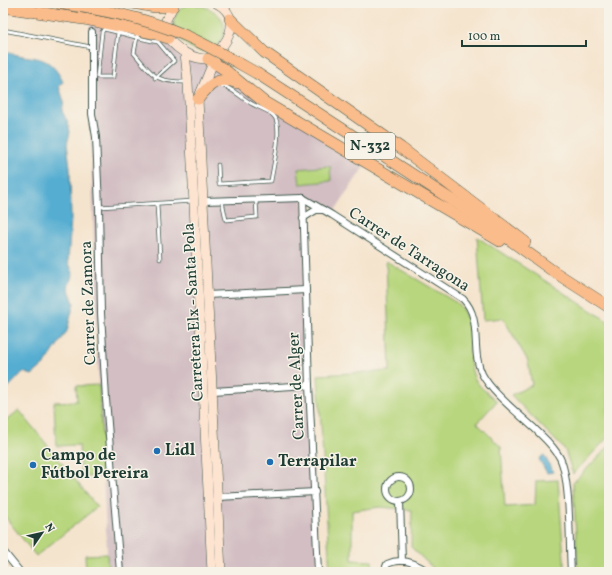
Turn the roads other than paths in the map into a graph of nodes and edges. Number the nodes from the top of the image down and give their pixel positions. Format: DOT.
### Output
graph roads {
  1 [pos="57,3"];
  2 [pos="218,3"];
  3 [pos="136,4"];
  4 [pos="174,4"];
  5 [pos="3,6"];
  6 [pos="230,19"];
  7 [pos="111,28"];
  8 [pos="3,30"];
  9 [pos="92,32"];
  10 [pos="137,34"];
  11 [pos="168,38"];
  12 [pos="92,47"];
  13 [pos="184,53"];
  14 [pos="213,58"];
  15 [pos="155,78"];
  16 [pos="215,81"];
  17 [pos="188,82"];
  18 [pos="243,86"];
  19 [pos="198,99"];
  20 [pos="218,165"];
  21 [pos="303,198"];
  22 [pos="256,200"];
  23 [pos="194,201"];
  24 [pos="204,201"];
  25 [pos="222,201"];
  26 [pos="158,204"];
  27 [pos="99,207"];
  28 [pos="323,210"];
  29 [pos="303,218"];
  30 [pos="481,219"];
  31 [pos="546,258"];
  32 [pos="160,259"];
  33 [pos="553,271"];
  34 [pos="306,290"];
  35 [pos="207,296"];
  36 [pos="609,299"];
  37 [pos="609,307"];
  38 [pos="309,385"];
  39 [pos="213,391"];
  40 [pos="315,492"];
  41 [pos="218,497"];
  42 [pos="400,501"];
  43 [pos="3,551"];
  44 [pos="402,561"];
  45 [pos="20,572"];
  46 [pos="120,572"];
  47 [pos="212,572"];
  48 [pos="221,572"];
  49 [pos="318,572"];
  50 [pos="384,572"];
  51 [pos="428,572"];
  52 [pos="571,572"];
  1 -- 30 [label="highway, N-332, bridge"];
  2 -- 6 [label="main road"];
  3 -- 4 [label="highway"];
  3 -- 10 [label="highway"];
  4 -- 11 [label="main road"];
  5 -- 7 [label="highway"];
  6 -- 14 [label="main road, Carretera Elx - Santa Pola"];
  6 -- 31 [label="highway"];
  7 -- 7 [label="lane"];
  7 -- 10 [label="highway"];
  8 -- 12 [label="lane"];
  9 -- 12 [label="street, Carrer de Zamora"];
  10 -- 11 [label="highway"];
  10 -- 15 [label="lane"];
  10 -- 15 [label="lane"];
  11 -- 13 [label="main road"];
  12 -- 27 [label="street, Carrer de Zamora"];
  13 -- 14 [label="main road"];
  13 -- 17 [label="main road, Carretera Elx - Santa Pola"];
  14 -- 18 [label="highway"];
  14 -- 19 [label="main road, Carretera Elx - Santa Pola"];
  15 -- 17 [label="lane"];
  16 -- 18 [label="highway"];
  16 -- 19 [label="highway"];
  16 -- 20 [label="lane"];
  17 -- 23 [label="main road, Carretera Elx - Santa Pola"];
  18 -- 33 [label="highway"];
  19 -- 24 [label="main road, Carretera Elx - Santa Pola"];
  21 -- 22 [label="street"];
  21 -- 28 [label="street, Carrer de Tarragona"];
  21 -- 29 [label="street, Carrer de Alger"];
  22 -- 25 [label="street"];
  22 -- 25 [label="lane"];
  23 -- 26 [label="lane"];
  23 -- 47 [label="main road, Carretera Elx - Santa Pola"];
  24 -- 25 [label="street"];
  24 -- 35 [label="main road, Carretera Elx - Santa Pola"];
  26 -- 27 [label="lane"];
  26 -- 32 [label="lane"];
  27 -- 46 [label="street, Carrer de Zamora"];
  28 -- 29 [label="street, Carrer de Tarragona"];
  28 -- 52 [label="street, Carrer de Tarragona"];
  29 -- 34 [label="street, Carrer de Alger"];
  30 -- 31 [label="highway, N-332"];
  30 -- 33 [label="highway, N-332"];
  31 -- 36 [label="highway, N-332"];
  33 -- 37 [label="highway, N-332"];
  34 -- 35 [label="street"];
  34 -- 38 [label="street, Carrer de Alger"];
  35 -- 39 [label="main road, Carretera Elx - Santa Pola"];
  38 -- 39 [label="street"];
  38 -- 40 [label="street, Carrer de Alger"];
  39 -- 41 [label="main road, Carretera Elx - Santa Pola"];
  40 -- 41 [label="street"];
  40 -- 49 [label="street, Carrer de Alger"];
  41 -- 48 [label="main road, Carretera Elx - Santa Pola"];
  42 -- 42 [label="street"];
  42 -- 44 [label="street"];
  43 -- 45 [label="street"];
  44 -- 50 [label="street"];
  44 -- 51 [label="street"];
}
